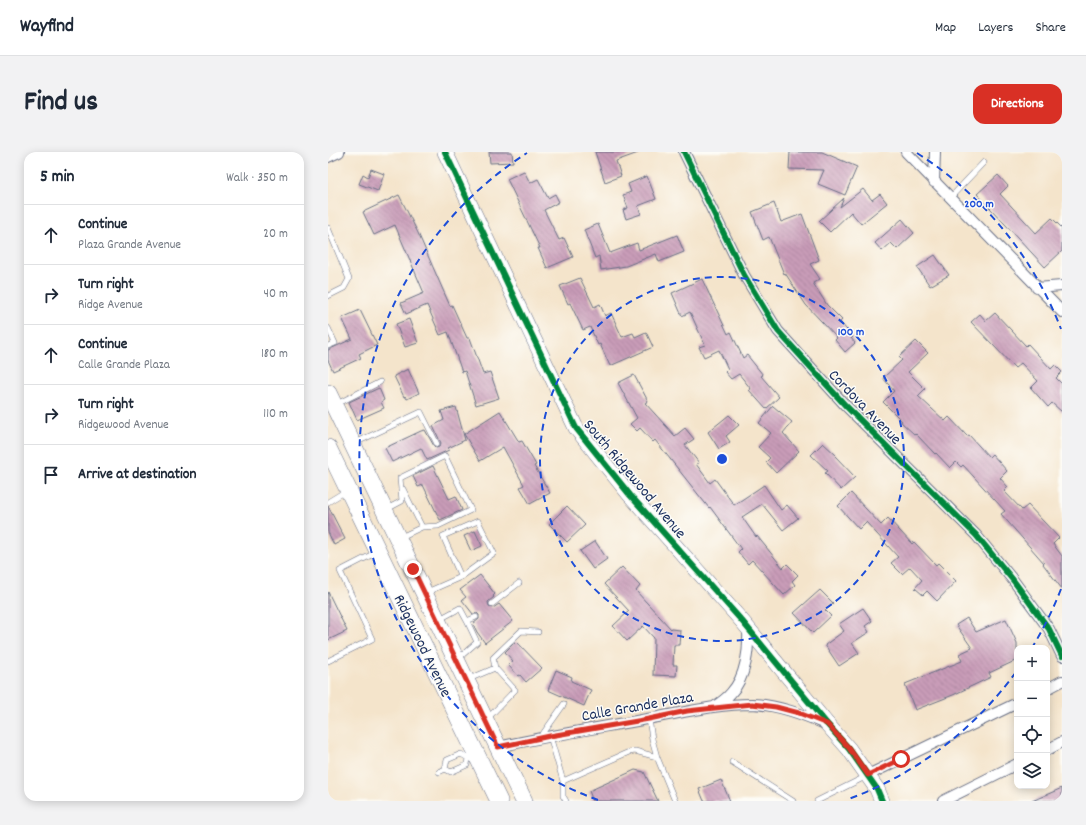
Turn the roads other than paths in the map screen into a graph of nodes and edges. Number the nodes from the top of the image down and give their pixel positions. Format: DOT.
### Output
graph roads {
  1 [pos="339,152"];
  2 [pos="445,152"];
  3 [pos="684,152"];
  4 [pos="906,152"];
  5 [pos="935,152"];
  6 [pos="328,157"];
  7 [pos="984,162"];
  8 [pos="934,182"];
  9 [pos="950,198"];
  10 [pos="328,228"];
  11 [pos="1062,286"];
  12 [pos="1038,288"];
  13 [pos="328,296"];
  14 [pos="1062,312"];
  15 [pos="328,328"];
  16 [pos="328,346"];
  17 [pos="380,382"];
  18 [pos="331,399"];
  19 [pos="352,444"];
  20 [pos="436,444"];
  21 [pos="328,448"];
  22 [pos="401,484"];
  23 [pos="348,490"];
  24 [pos="328,502"];
  25 [pos="384,510"];
  26 [pos="422,527"];
  27 [pos="398,538"];
  28 [pos="378,552"];
  29 [pos="413,569"];
  30 [pos="461,577"];
  31 [pos="519,583"];
  32 [pos="425,594"];
  33 [pos="492,604"];
  34 [pos="476,617"];
  35 [pos="466,620"];
  36 [pos="438,621"];
  37 [pos="748,629"];
  38 [pos="538,632"];
  39 [pos="1062,656"];
  40 [pos="456,660"];
  41 [pos="328,661"];
  42 [pos="495,668"];
  43 [pos="466,680"];
  44 [pos="1062,681"];
  45 [pos="1050,687"];
  46 [pos="564,704"];
  47 [pos="1014,704"];
  48 [pos="714,708"];
  49 [pos="649,719"];
  50 [pos="486,720"];
  51 [pos="827,724"];
  52 [pos="545,737"];
  53 [pos="1062,742"];
  54 [pos="498,747"];
  55 [pos="1050,748"];
  56 [pos="472,756"];
  57 [pos="657,757"];
  58 [pos="732,762"];
  59 [pos="1014,765"];
  60 [pos="445,769"];
  61 [pos="439,772"];
  62 [pos="868,775"];
  63 [pos="563,781"];
  64 [pos="500,801"];
  65 [pos="524,801"];
  66 [pos="566,801"];
  67 [pos="675,801"];
  68 [pos="793,801"];
  69 [pos="817,801"];
  70 [pos="882,801"];
  71 [pos="942,801"];
  1 -- 6 [label="street"];
  2 -- 37 [label="street, South Ridgewood Avenue"];
  3 -- 39 [label="street, Cordova Avenue"];
  4 -- 8 [label="street"];
  5 -- 8 [label="street"];
  7 -- 9 [label="lane"];
  8 -- 9 [label="street"];
  9 -- 12 [label="street"];
  10 -- 13 [label="lane"];
  11 -- 12 [label="street"];
  12 -- 14 [label="street"];
  15 -- 16 [label="lane"];
  17 -- 18 [label="lane"];
  18 -- 19 [label="main road, Ridgewood Avenue"];
  19 -- 20 [label="lane"];
  19 -- 25 [label="main road, Ridgewood Avenue"];
  21 -- 23 [label="main road, Ridgewood Avenue"];
  22 -- 25 [label="lane"];
  22 -- 26 [label="lane"];
  22 -- 26 [label="lane"];
  23 -- 24 [label="lane"];
  23 -- 28 [label="main road, Ridgewood Avenue"];
  25 -- 27 [label="main road, Ridgewood Avenue"];
  26 -- 27 [label="lane"];
  27 -- 29 [label="main road, Ridgewood Avenue"];
  28 -- 29 [label="main road"];
  28 -- 41 [label="lane"];
  28 -- 56 [label="main road, Ridgewood Avenue"];
  29 -- 32 [label="main road, Ridgewood Avenue"];
  30 -- 30 [label="lane"];
  30 -- 32 [label="lane"];
  31 -- 33 [label="lane"];
  32 -- 36 [label="main road, Ridgewood Avenue"];
  34 -- 35 [label="lane"];
  35 -- 36 [label="lane"];
  35 -- 40 [label="lane"];
  36 -- 40 [label="main road, Ridgewood Avenue"];
  37 -- 48 [label="street"];
  37 -- 51 [label="street, South Ridgewood Avenue"];
  38 -- 42 [label="lane"];
  40 -- 43 [label="main road, Ridgewood Avenue"];
  42 -- 43 [label="lane"];
  42 -- 50 [label="lane"];
  43 -- 50 [label="main road, Ridgewood Avenue"];
  44 -- 45 [label="street"];
  46 -- 52 [label="lane"];
  47 -- 62 [label="street"];
  48 -- 49 [label="street, Calle Grande Plaza"];
  48 -- 51 [label="street, Calle Grande Plaza"];
  49 -- 52 [label="street, Calle Grande Plaza"];
  49 -- 57 [label="lane"];
  50 -- 54 [label="main road, Ridgewood Avenue"];
  51 -- 62 [label="street, South Ridgewood Avenue"];
  52 -- 54 [label="street, Calle Grande Plaza"];
  52 -- 63 [label="lane"];
  53 -- 55 [label="street"];
  54 -- 65 [label="main road, Ridgewood Avenue"];
  56 -- 60 [label="lane"];
  56 -- 60 [label="lane"];
  56 -- 64 [label="main road, Ridgewood Avenue"];
  57 -- 63 [label="lane"];
  57 -- 67 [label="lane"];
  58 -- 68 [label="lane"];
  59 -- 71 [label="street"];
  60 -- 61 [label="lane"];
  62 -- 69 [label="lane"];
  62 -- 70 [label="street, South Ridgewood Avenue"];
  63 -- 66 [label="lane"];
}
